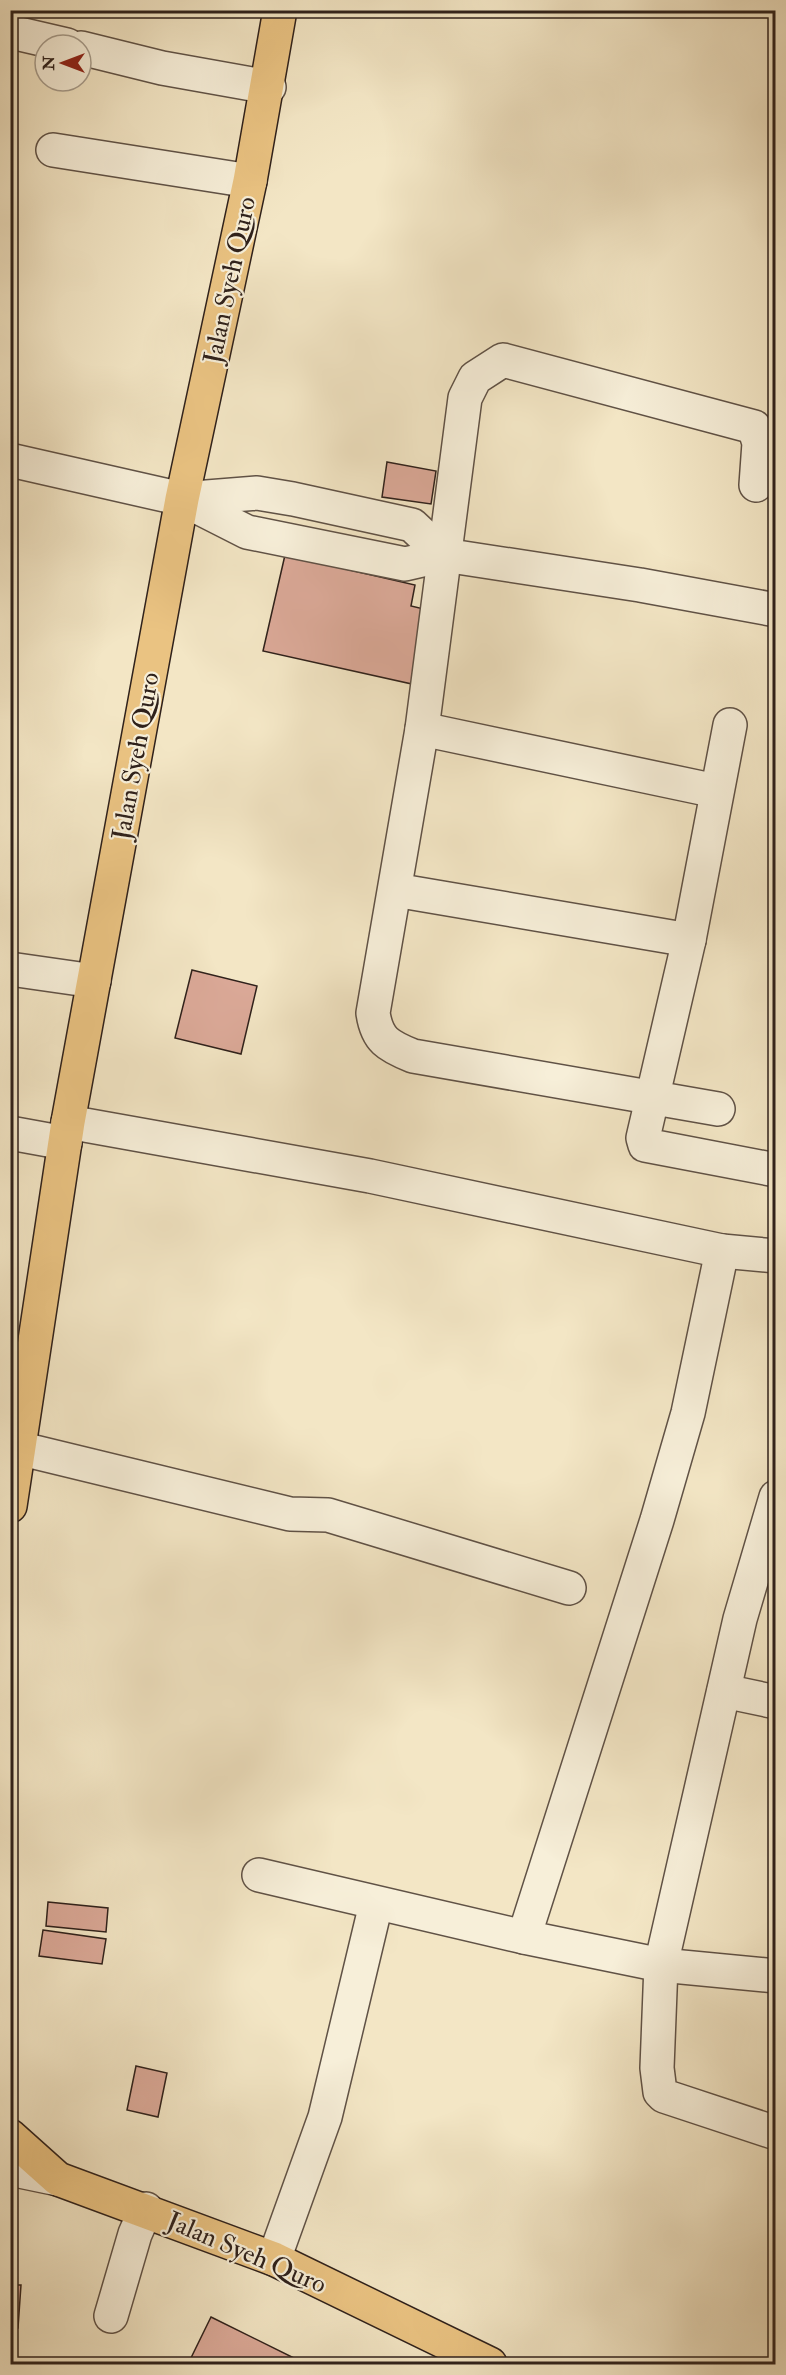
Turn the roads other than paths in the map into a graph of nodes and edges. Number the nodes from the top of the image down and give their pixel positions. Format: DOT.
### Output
graph roads {
  1 [pos="280,10"];
  2 [pos="11,32"];
  3 [pos="33,37"];
  4 [pos="93,51"];
  5 [pos="269,87"];
  6 [pos="52,150"];
  7 [pos="250,181"];
  8 [pos="10,460"];
  9 [pos="756,485"];
  10 [pos="182,500"];
  11 [pos="444,555"];
  12 [pos="776,610"];
  13 [pos="730,724"];
  14 [pos="422,729"];
  15 [pos="716,790"];
  16 [pos="395,890"];
  17 [pos="688,940"];
  18 [pos="10,969"];
  19 [pos="94,981"];
  20 [pos="654,1097"];
  21 [pos="718,1109"];
  22 [pos="10,1133"];
  23 [pos="67,1133"];
  24 [pos="776,1170"];
  25 [pos="722,1251"];
  26 [pos="776,1256"];
  27 [pos="20,1374"];
  28 [pos="18,1448"];
  29 [pos="776,1497"];
  30 [pos="10,1506"];
  31 [pos="569,1588"];
  32 [pos="724,1691"];
  33 [pos="776,1702"];
  34 [pos="259,1875"];
  35 [pos="376,1904"];
  36 [pos="524,1937"];
  37 [pos="662,1965"];
  38 [pos="776,1976"];
  39 [pos="776,2133"];
  40 [pos="10,2136"];
  41 [pos="10,2169"];
  42 [pos="58,2179"];
  43 [pos="146,2209"];
  44 [pos="274,2259"];
  45 [pos="111,2316"];
  46 [pos="489,2364"];
  1 -- 5 [label="main road, Jalan Syeh Quro"];
  2 -- 3 [label="street"];
  4 -- 5 [label="street"];
  5 -- 7 [label="main road, Jalan Syeh Quro"];
  6 -- 7 [label="street"];
  7 -- 10 [label="main road, Jalan Syeh Quro"];
  8 -- 10 [label="street"];
  9 -- 11 [label="street"];
  10 -- 11 [label="street"];
  10 -- 19 [label="main road, Jalan Syeh Quro"];
  11 -- 12 [label="street"];
  11 -- 14 [label="street"];
  13 -- 15 [label="street"];
  14 -- 15 [label="street"];
  14 -- 16 [label="street"];
  15 -- 17 [label="street"];
  16 -- 17 [label="street"];
  16 -- 20 [label="street"];
  17 -- 20 [label="street"];
  18 -- 19 [label="street"];
  19 -- 23 [label="main road, Jalan Syeh Quro"];
  20 -- 21 [label="street"];
  20 -- 24 [label="street"];
  22 -- 23 [label="street"];
  23 -- 25 [label="street"];
  23 -- 27 [label="main road, Jalan Syeh Quro"];
  25 -- 26 [label="street"];
  25 -- 36 [label="street"];
  27 -- 28 [label="main road, Jalan Syeh Quro"];
  28 -- 30 [label="main road, Jalan Syeh Quro"];
  28 -- 31 [label="street"];
  29 -- 32 [label="street"];
  32 -- 33 [label="street"];
  32 -- 37 [label="street"];
  34 -- 35 [label="street"];
  35 -- 36 [label="street"];
  35 -- 44 [label="street"];
  36 -- 37 [label="street"];
  37 -- 38 [label="street"];
  37 -- 39 [label="street"];
  40 -- 42 [label="main road, Jalan Syeh Quro"];
  41 -- 42 [label="street"];
  42 -- 43 [label="main road, Jalan Syeh Quro"];
  43 -- 44 [label="main road, Jalan Syeh Quro"];
  43 -- 45 [label="street"];
  44 -- 46 [label="main road, Jalan Syeh Quro"];
}
